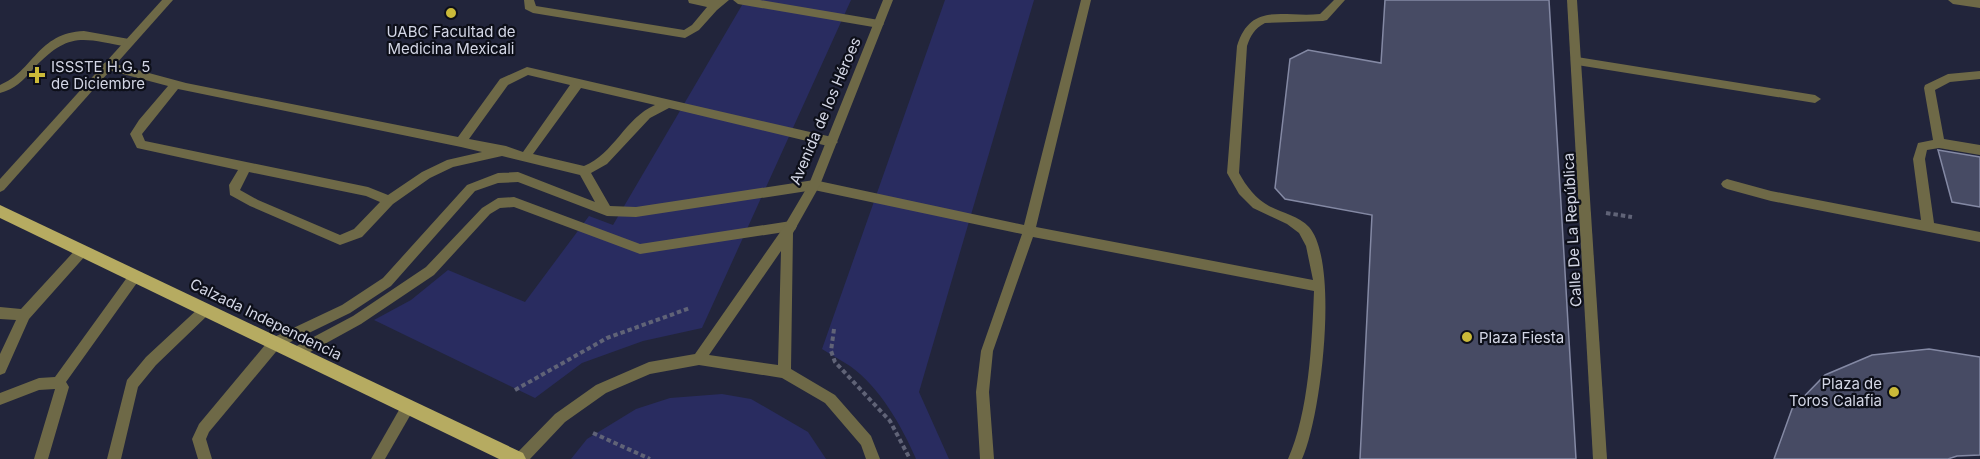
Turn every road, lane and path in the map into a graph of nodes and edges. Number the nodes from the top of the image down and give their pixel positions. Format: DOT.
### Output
graph roads {
  1 [pos="167,0"];
  2 [pos="529,0"];
  3 [pos="693,0"];
  4 [pos="724,0"];
  5 [pos="738,0"];
  6 [pos="888,0"];
  7 [pos="1086,0"];
  8 [pos="1340,0"];
  9 [pos="1572,0"];
  10 [pos="1953,0"];
  11 [pos="1980,4"];
  12 [pos="713,5"];
  13 [pos="879,24"];
  14 [pos="129,43"];
  15 [pos="1577,61"];
  16 [pos="108,66"];
  17 [pos="1980,75"];
  18 [pos="578,83"];
  19 [pos="176,84"];
  20 [pos="0,89"];
  21 [pos="1815,99"];
  22 [pos="668,104"];
  23 [pos="461,142"];
  24 [pos="832,142"];
  25 [pos="1939,143"];
  26 [pos="1980,150"];
  27 [pos="506,151"];
  28 [pos="526,156"];
  29 [pos="246,166"];
  30 [pos="584,171"];
  31 [pos="1727,184"];
  32 [pos="814,185"];
  33 [pos="0,187"];
  34 [pos="388,201"];
  35 [pos="0,211"];
  36 [pos="607,211"];
  37 [pos="1928,226"];
  38 [pos="789,229"];
  39 [pos="1029,231"];
  40 [pos="1980,237"];
  41 [pos="82,251"];
  42 [pos="135,276"];
  43 [pos="1320,287"];
  44 [pos="690,308"];
  45 [pos="205,310"];
  46 [pos="0,313"];
  47 [pos="24,315"];
  48 [pos="834,328"];
  49 [pos="275,343"];
  50 [pos="296,353"];
  51 [pos="699,359"];
  52 [pos="0,369"];
  53 [pos="784,372"];
  54 [pos="58,383"];
  55 [pos="515,390"];
  56 [pos="0,399"];
  57 [pos="408,407"];
  58 [pos="593,433"];
  59 [pos="41,459"];
  60 [pos="114,459"];
  61 [pos="205,459"];
  62 [pos="378,459"];
  63 [pos="519,459"];
  64 [pos="650,459"];
  65 [pos="873,459"];
  66 [pos="910,459"];
  67 [pos="987,459"];
  68 [pos="1295,459"];
  69 [pos="1600,459"];
  1 -- 14 [label="street"];
  2 -- 12 [label="street"];
  3 -- 12 [label="street"];
  4 -- 12 [label="street"];
  5 -- 13 [label="street"];
  6 -- 13 [label="street, Avenida de los Héroes"];
  7 -- 39 [label="street"];
  8 -- 43 [label="street"];
  9 -- 15 [label="street, Calle De La República"];
  10 -- 11 [label="street"];
  13 -- 24 [label="street, Avenida de los Héroes"];
  14 -- 16 [label="street"];
  14 -- 20 [label="street"];
  15 -- 21 [label="street"];
  15 -- 69 [label="street, Calle De La República"];
  16 -- 19 [label="street"];
  16 -- 33 [label="street"];
  17 -- 25 [label="street"];
  18 -- 22 [label="street"];
  18 -- 23 [label="street"];
  18 -- 28 [label="street"];
  19 -- 23 [label="street"];
  19 -- 29 [label="street"];
  22 -- 24 [label="street"];
  22 -- 30 [label="street"];
  23 -- 27 [label="street"];
  24 -- 32 [label="street, Avenida de los Héroes"];
  25 -- 26 [label="street"];
  25 -- 37 [label="street"];
  27 -- 28 [label="street"];
  27 -- 34 [label="street"];
  28 -- 30 [label="street"];
  29 -- 34 [label="street"];
  29 -- 34 [label="street"];
  30 -- 36 [label="street"];
  31 -- 37 [label="street"];
  32 -- 36 [label="street"];
  32 -- 38 [label="street, Avenida de los Héroes"];
  32 -- 39 [label="street"];
  35 -- 41 [label="main road, Calzada Independencia"];
  36 -- 49 [label="street"];
  37 -- 40 [label="street"];
  38 -- 50 [label="street"];
  38 -- 51 [label="street, Avenida de los Héroes"];
  38 -- 53 [label="street, Avenida de los Héroes"];
  39 -- 43 [label="street"];
  39 -- 67 [label="street"];
  41 -- 42 [label="main road, Calzada Independencia"];
  41 -- 47 [label="street"];
  42 -- 45 [label="main road, Calzada Independencia"];
  42 -- 54 [label="street"];
  43 -- 68 [label="street"];
  44 -- 55 [label="path"];
  45 -- 49 [label="main road, Calzada Independencia"];
  45 -- 60 [label="street"];
  46 -- 47 [label="street"];
  47 -- 52 [label="street"];
  48 -- 66 [label="path"];
  49 -- 50 [label="main road, Calzada Independencia"];
  49 -- 61 [label="street"];
  50 -- 57 [label="main road, Calzada Independencia"];
  51 -- 53 [label="street"];
  51 -- 63 [label="street"];
  53 -- 65 [label="street"];
  54 -- 56 [label="street"];
  54 -- 59 [label="street"];
  57 -- 62 [label="street"];
  57 -- 63 [label="main road, Calzada Independencia"];
  58 -- 64 [label="path"];
}
